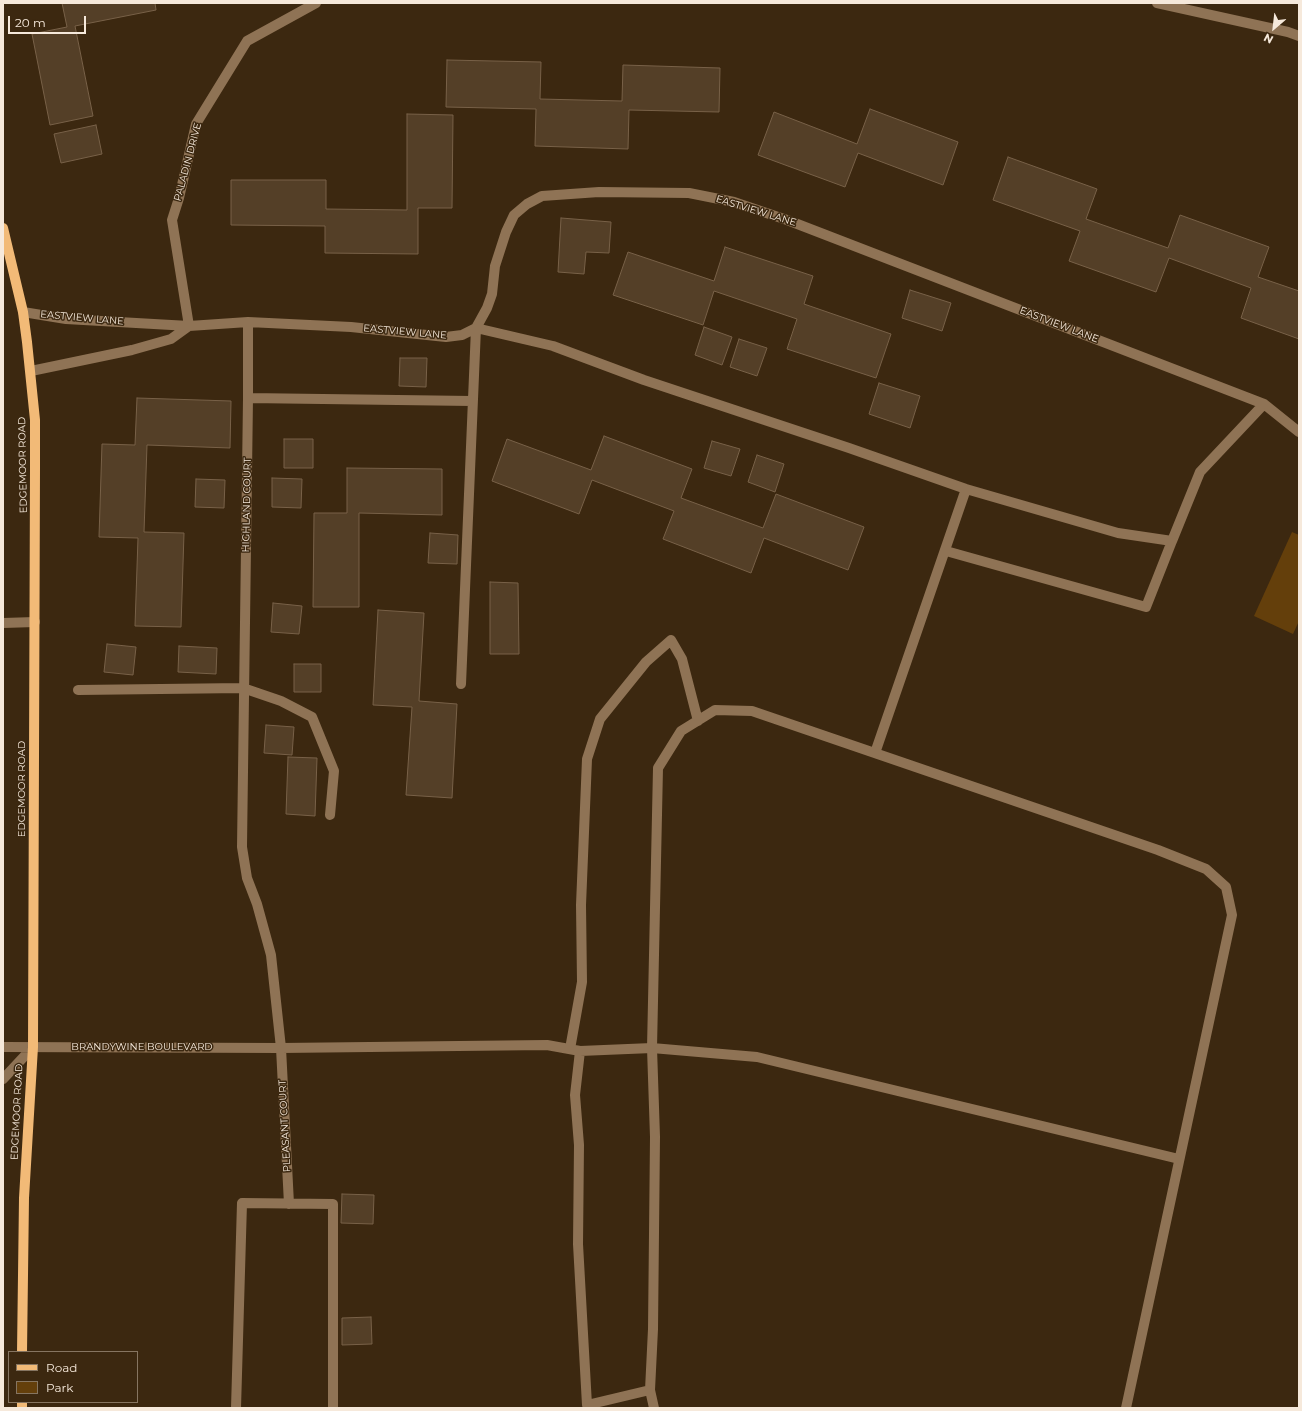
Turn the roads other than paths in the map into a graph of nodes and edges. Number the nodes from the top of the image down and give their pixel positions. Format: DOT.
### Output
graph roads {
  1 [pos="316,3"];
  2 [pos="1157,3"];
  3 [pos="1299,36"];
  4 [pos="3,228"];
  5 [pos="23,312"];
  6 [pos="248,322"];
  7 [pos="189,326"];
  8 [pos="476,328"];
  9 [pos="31,371"];
  10 [pos="248,398"];
  11 [pos="472,402"];
  12 [pos="1264,404"];
  13 [pos="1299,432"];
  14 [pos="966,489"];
  15 [pos="1172,541"];
  16 [pos="946,551"];
  17 [pos="3,622"];
  18 [pos="35,622"];
  19 [pos="461,684"];
  20 [pos="243,688"];
  21 [pos="78,690"];
  22 [pos="698,721"];
  23 [pos="875,753"];
  24 [pos="330,815"];
  25 [pos="33,1047"];
  26 [pos="3,1048"];
  27 [pos="281,1048"];
  28 [pos="652,1048"];
  29 [pos="570,1049"];
  30 [pos="580,1051"];
  31 [pos="3,1079"];
  32 [pos="1179,1160"];
  33 [pos="289,1204"];
  34 [pos="22,1351"];
  35 [pos="650,1390"];
  36 [pos="236,1408"];
  37 [pos="334,1408"];
  38 [pos="654,1408"];
  39 [pos="1126,1408"];
  1 -- 7 [label="street, PALADIN DRIVE"];
  2 -- 3 [label="street"];
  4 -- 5 [label="main road, EDGEMOOR ROAD"];
  5 -- 7 [label="street, EASTVIEW LANE"];
  5 -- 9 [label="main road, EDGEMOOR ROAD"];
  6 -- 7 [label="street, EASTVIEW LANE"];
  6 -- 8 [label="street, EASTVIEW LANE"];
  6 -- 10 [label="street, HIGHLAND COURT"];
  7 -- 9 [label="street"];
  8 -- 11 [label="street"];
  8 -- 12 [label="street, EASTVIEW LANE"];
  8 -- 14 [label="street"];
  9 -- 18 [label="main road, EDGEMOOR ROAD"];
  10 -- 11 [label="street"];
  10 -- 20 [label="street, HIGHLAND COURT"];
  11 -- 19 [label="street"];
  12 -- 13 [label="street, EASTVIEW LANE"];
  12 -- 15 [label="street"];
  14 -- 15 [label="street"];
  14 -- 16 [label="street"];
  15 -- 16 [label="street"];
  16 -- 23 [label="street"];
  17 -- 18 [label="street"];
  18 -- 25 [label="main road, EDGEMOOR ROAD"];
  20 -- 21 [label="street"];
  20 -- 24 [label="street"];
  20 -- 27 [label="street, HIGHLAND COURT"];
  22 -- 23 [label="street"];
  22 -- 28 [label="street"];
  22 -- 29 [label="street"];
  23 -- 32 [label="street"];
  25 -- 26 [label="street, BRANDYWINE BOULEVARD"];
  25 -- 27 [label="street, BRANDYWINE BOULEVARD"];
  25 -- 31 [label="street"];
  25 -- 34 [label="main road, EDGEMOOR ROAD"];
  27 -- 29 [label="street, BRANDYWINE BOULEVARD"];
  27 -- 33 [label="street, PLEASANT COURT"];
  28 -- 30 [label="street, BRANDYWINE BOULEVARD"];
  28 -- 32 [label="street, BRANDYWINE BOULEVARD"];
  28 -- 35 [label="street"];
  29 -- 30 [label="street, BRANDYWINE BOULEVARD"];
  30 -- 35 [label="street"];
  32 -- 39 [label="street"];
  33 -- 36 [label="street"];
  33 -- 37 [label="street"];
  35 -- 38 [label="street"];
}
